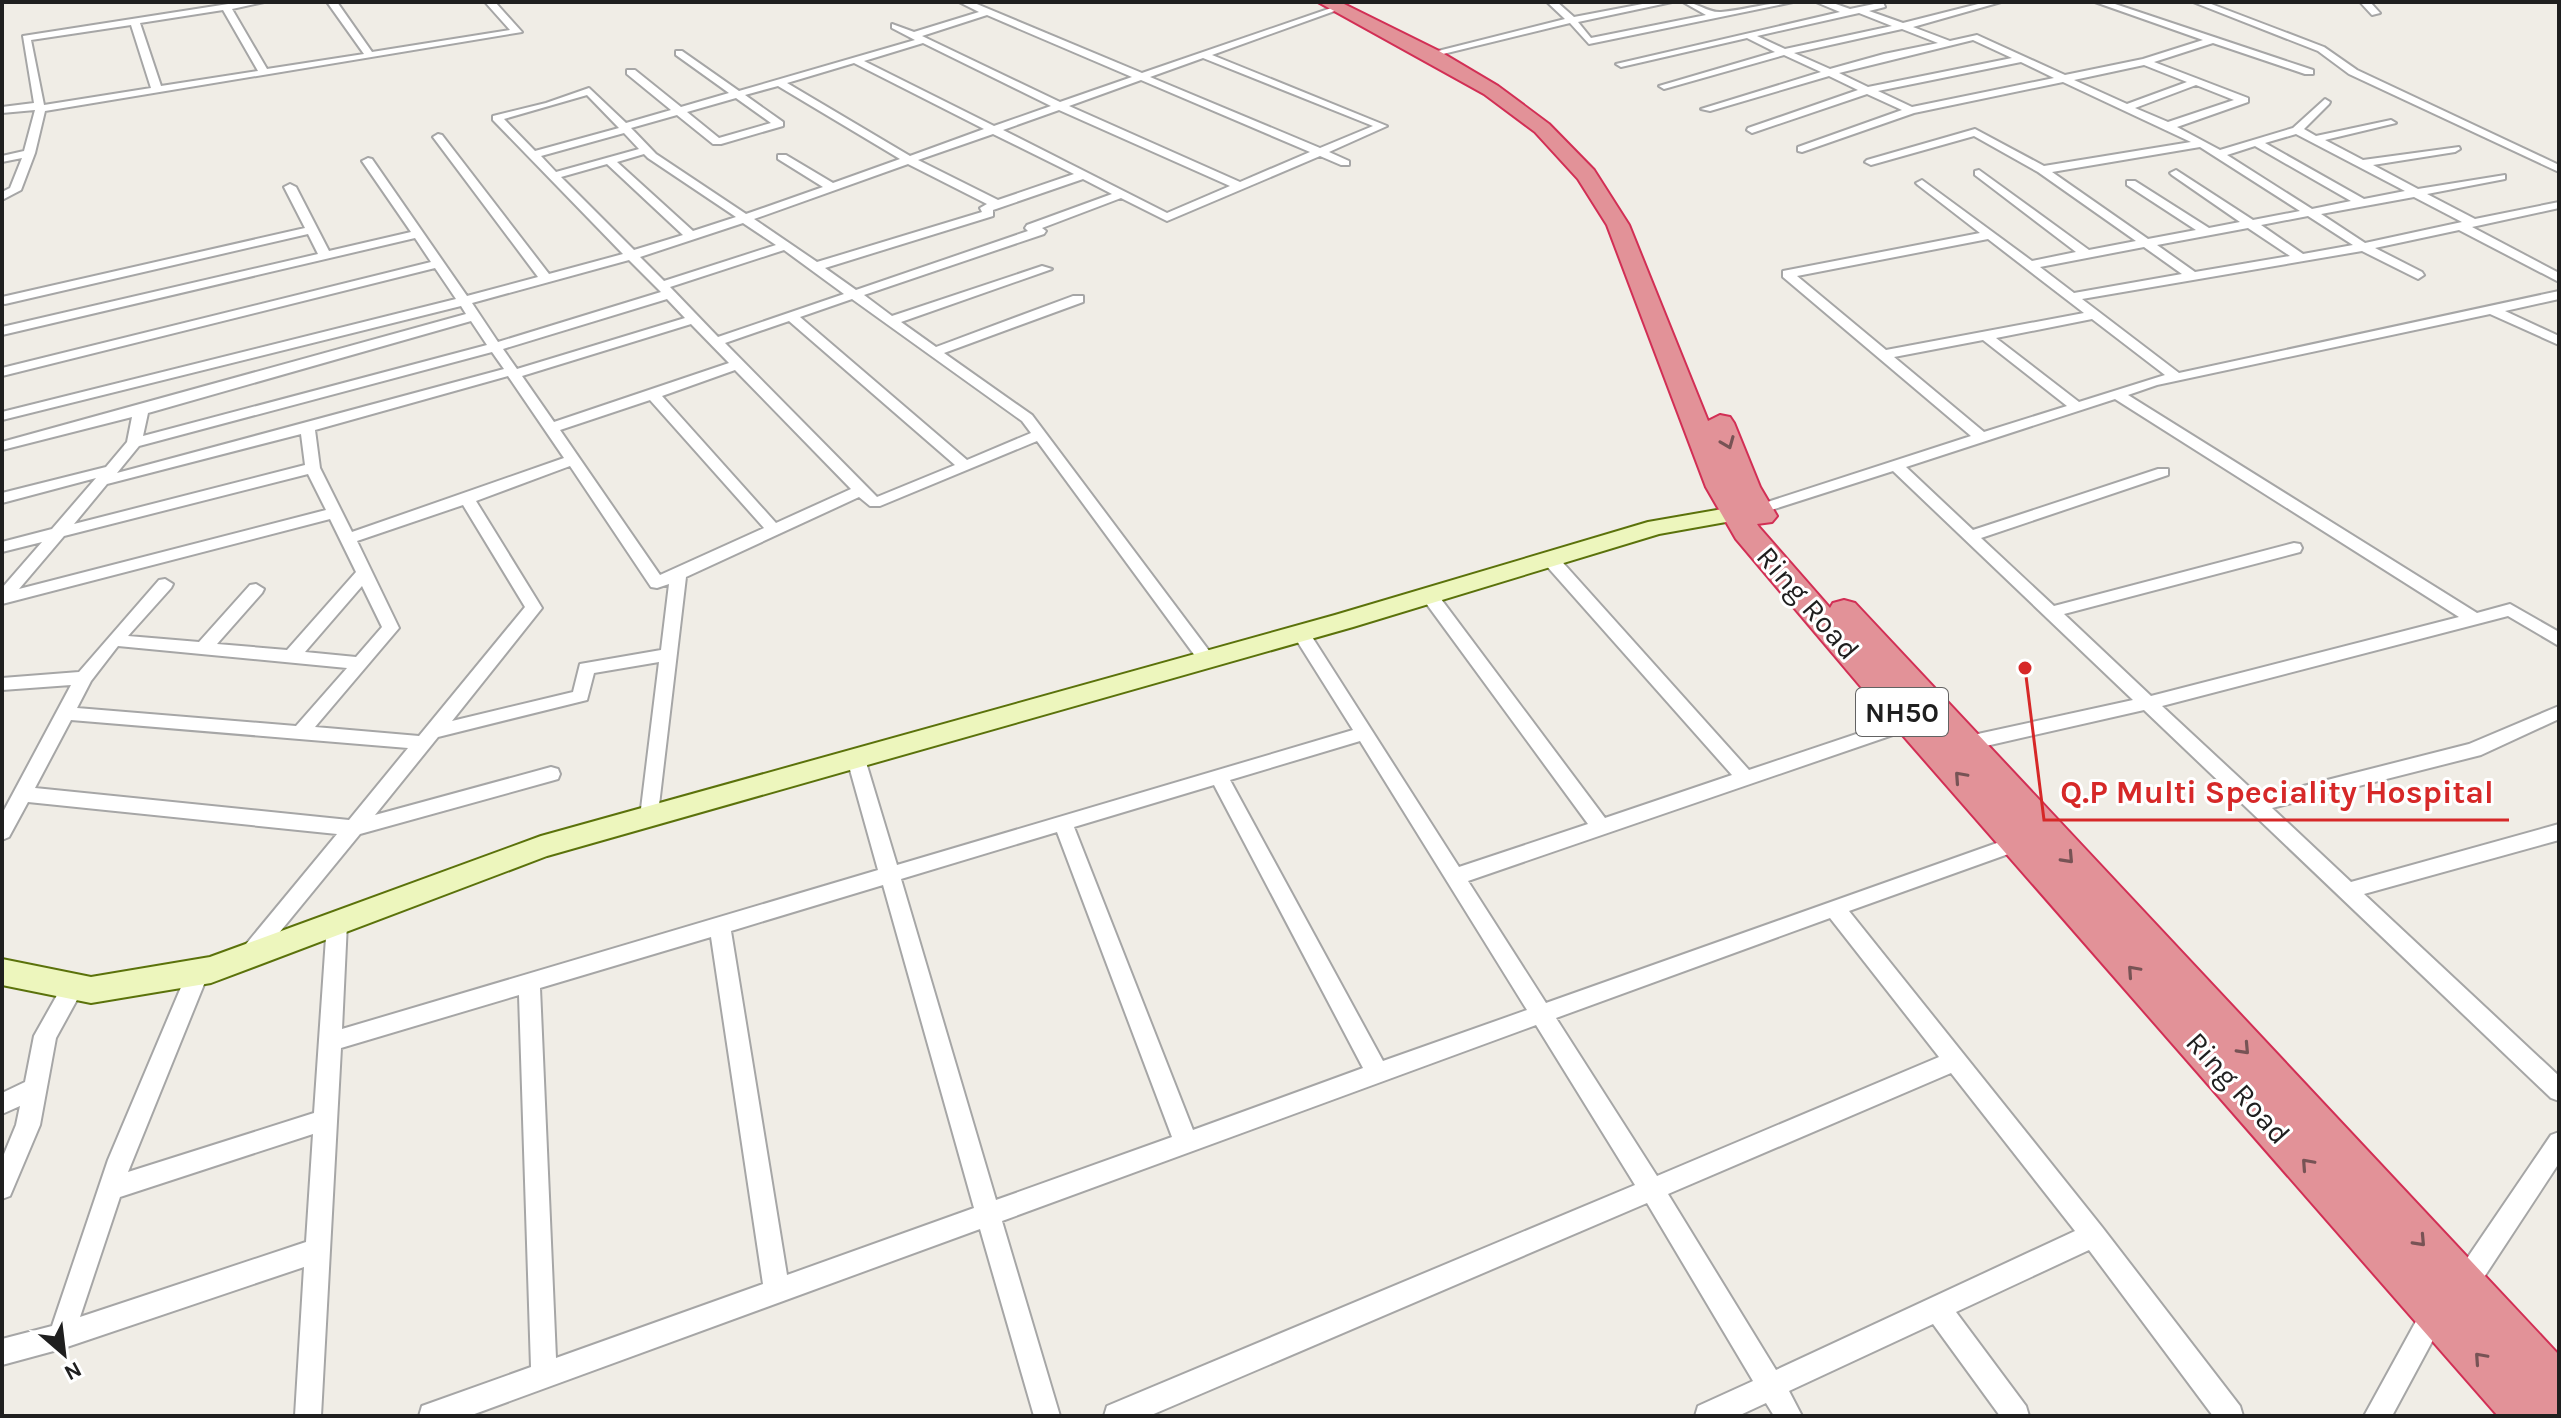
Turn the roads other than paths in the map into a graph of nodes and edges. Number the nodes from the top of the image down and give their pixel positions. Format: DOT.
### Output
graph roads {
  1 [pos="259,2"];
  2 [pos="332,2"];
  3 [pos="490,2"];
  4 [pos="964,2"];
  5 [pos="1552,2"];
  6 [pos="1667,2"];
  7 [pos="1688,2"];
  8 [pos="1788,2"];
  9 [pos="1821,2"];
  10 [pos="1894,2"];
  11 [pos="1996,2"];
  12 [pos="2100,2"];
  13 [pos="2198,2"];
  14 [pos="2365,2"];
  15 [pos="1880,3"];
  16 [pos="1337,4"];
  17 [pos="226,7"];
  18 [pos="987,12"];
  19 [pos="1857,12"];
  20 [pos="2375,13"];
  21 [pos="1572,20"];
  22 [pos="135,21"];
  23 [pos="1714,21"];
  24 [pos="895,26"];
  25 [pos="1901,26"];
  26 [pos="1726,32"];
  27 [pos="919,37"];
  28 [pos="1744,37"];
  29 [pos="2209,41"];
  30 [pos="1949,44"];
  31 [pos="1443,51"];
  32 [pos="1785,52"];
  33 [pos="679,53"];
  34 [pos="1204,55"];
  35 [pos="370,56"];
  36 [pos="2022,59"];
  37 [pos="855,60"];
  38 [pos="2145,62"];
  39 [pos="1621,64"];
  40 [pos="631,72"];
  41 [pos="2309,72"];
  42 [pos="264,73"];
  43 [pos="1830,73"];
  44 [pos="1139,78"];
  45 [pos="2063,78"];
  46 [pos="779,82"];
  47 [pos="2196,82"];
  48 [pos="1664,86"];
  49 [pos="157,90"];
  50 [pos="1867,90"];
  51 [pos="738,94"];
  52 [pos="2325,102"];
  53 [pos="1060,106"];
  54 [pos="40,107"];
  55 [pos="2127,107"];
  56 [pos="1706,109"];
  57 [pos="2,110"];
  58 [pos="1911,110"];
  59 [pos="680,111"];
  60 [pos="2391,123"];
  61 [pos="2168,126"];
  62 [pos="625,128"];
  63 [pos="993,130"];
  64 [pos="1752,130"];
  65 [pos="2297,130"];
  66 [pos="438,137"];
  67 [pos="2315,139"];
  68 [pos="2202,143"];
  69 [pos="2257,143"];
  70 [pos="1802,149"];
  71 [pos="2455,149"];
  72 [pos="646,150"];
  73 [pos="29,153"];
  74 [pos="1318,153"];
  75 [pos="2219,154"];
  76 [pos="533,155"];
  77 [pos="782,157"];
  78 [pos="2,159"];
  79 [pos="609,160"];
  80 [pos="909,160"];
  81 [pos="368,161"];
  82 [pos="1871,162"];
  83 [pos="1345,163"];
  84 [pos="2361,164"];
  85 [pos="2559,169"];
  86 [pos="2042,170"];
  87 [pos="1979,173"];
  88 [pos="2176,173"];
  89 [pos="1083,175"];
  90 [pos="554,176"];
  91 [pos="2501,177"];
  92 [pos="1922,183"];
  93 [pos="2131,183"];
  94 [pos="1240,186"];
  95 [pos="290,187"];
  96 [pos="832,187"];
  97 [pos="2415,193"];
  98 [pos="1121,194"];
  99 [pos="2,197"];
  100 [pos="2362,203"];
  101 [pos="996,204"];
  102 [pos="2557,206"];
  103 [pos="2312,213"];
  104 [pos="746,218"];
  105 [pos="2248,224"];
  106 [pos="2467,224"];
  107 [pos="312,230"];
  108 [pos="2207,232"];
  109 [pos="418,234"];
  110 [pos="1990,235"];
  111 [pos="691,236"];
  112 [pos="2147,243"];
  113 [pos="786,246"];
  114 [pos="2364,247"];
  115 [pos="2086,254"];
  116 [pos="632,255"];
  117 [pos="325,256"];
  118 [pos="2301,258"];
  119 [pos="438,264"];
  120 [pos="2029,265"];
  121 [pos="814,267"];
  122 [pos="1046,269"];
  123 [pos="2418,275"];
  124 [pos="2193,276"];
  125 [pos="2559,278"];
  126 [pos="546,279"];
  127 [pos="665,290"];
  128 [pos="854,295"];
  129 [pos="2559,295"];
  130 [pos="2071,297"];
  131 [pos="1078,299"];
  132 [pos="5,300"];
  133 [pos="464,301"];
  134 [pos="2491,309"];
  135 [pos="2095,315"];
  136 [pos="474,316"];
  137 [pos="791,316"];
  138 [pos="694,319"];
  139 [pos="890,321"];
  140 [pos="2,331"];
  141 [pos="1986,336"];
  142 [pos="2559,341"];
  143 [pos="716,342"];
  144 [pos="495,347"];
  145 [pos="934,352"];
  146 [pos="1882,355"];
  147 [pos="738,364"];
  148 [pos="2,372"];
  149 [pos="513,373"];
  150 [pos="2176,377"];
  151 [pos="653,394"];
  152 [pos="2116,394"];
  153 [pos="2076,406"];
  154 [pos="141,410"];
  155 [pos="2,416"];
  156 [pos="307,428"];
  157 [pos="551,428"];
  158 [pos="1039,435"];
  159 [pos="1980,436"];
  160 [pos="134,443"];
  161 [pos="2,446"];
  162 [pos="573,460"];
  163 [pos="1894,464"];
  164 [pos="965,466"];
  165 [pos="313,468"];
  166 [pos="2163,472"];
  167 [pos="107,475"];
  168 [pos="861,490"];
  169 [pos="2,498"];
  170 [pos="467,499"];
  171 [pos="1746,511"];
  172 [pos="334,513"];
  173 [pos="774,530"];
  174 [pos="58,532"];
  175 [pos="1970,536"];
  176 [pos="347,539"];
  177 [pos="2,547"];
  178 [pos="2294,548"];
  179 [pos="1550,559"];
  180 [pos="364,573"];
  181 [pos="678,574"];
  182 [pos="165,584"];
  183 [pos="256,589"];
  184 [pos="1429,595"];
  185 [pos="2,599"];
  186 [pos="2051,612"];
  187 [pos="2474,619"];
  188 [pos="1301,633"];
  189 [pos="114,640"];
  190 [pos="2559,640"];
  191 [pos="203,648"];
  192 [pos="669,655"];
  193 [pos="291,657"];
  194 [pos="1207,660"];
  195 [pos="360,663"];
  196 [pos="84,678"];
  197 [pos="2,684"];
  198 [pos="2147,703"];
  199 [pos="2559,712"];
  200 [pos="65,713"];
  201 [pos="1910,722"];
  202 [pos="300,733"];
  203 [pos="1364,733"];
  204 [pos="428,738"];
  205 [pos="1964,744"];
  206 [pos="856,759"];
  207 [pos="551,774"];
  208 [pos="1219,777"];
  209 [pos="1745,778"];
  210 [pos="22,794"];
  211 [pos="2256,805"];
  212 [pos="650,817"];
  213 [pos="1063,823"];
  214 [pos="1601,827"];
  215 [pos="354,828"];
  216 [pos="3,830"];
  217 [pos="2559,832"];
  218 [pos="2018,843"];
  219 [pos="891,874"];
  220 [pos="1455,877"];
  221 [pos="2347,891"];
  222 [pos="1834,908"];
  223 [pos="337,923"];
  224 [pos="720,925"];
  225 [pos="249,955"];
  226 [pos="2,972"];
  227 [pos="198,972"];
  228 [pos="529,982"];
  229 [pos="73,987"];
  230 [pos="1540,1013"];
  231 [pos="330,1042"];
  232 [pos="1955,1061"];
  233 [pos="1377,1072"];
  234 [pos="35,1088"];
  235 [pos="2559,1091"];
  236 [pos="2,1104"];
  237 [pos="325,1120"];
  238 [pos="1186,1142"];
  239 [pos="2559,1143"];
  240 [pos="2,1188"];
  241 [pos="110,1189"];
  242 [pos="1652,1190"];
  243 [pos="987,1214"];
  244 [pos="2093,1235"];
  245 [pos="318,1250"];
  246 [pos="2463,1287"];
  247 [pos="777,1291"];
  248 [pos="1937,1308"];
  249 [pos="2437,1309"];
  250 [pos="61,1336"];
  251 [pos="2,1352"];
  252 [pos="544,1375"];
  253 [pos="1770,1387"];
  254 [pos="2559,1392"];
  255 [pos="308,1416"];
  256 [pos="432,1416"];
  257 [pos="1047,1416"];
  258 [pos="1117,1416"];
  259 [pos="1708,1416"];
  260 [pos="1789,1416"];
  261 [pos="2016,1416"];
  262 [pos="2230,1416"];
  263 [pos="2377,1416"];
  264 [pos="2532,1416"];
  1 -- 17 [label="street"];
  2 -- 35 [label="street"];
  3 -- 35 [label="street"];
  4 -- 18 [label="street"];
  5 -- 21 [label="street"];
  6 -- 21 [label="street"];
  7 -- 23 [label="street"];
  8 -- 23 [label="street"];
  9 -- 19 [label="street"];
  10 -- 15 [label="street"];
  11 -- 25 [label="street"];
  12 -- 29 [label="street"];
  13 -- 85 [label="street"];
  14 -- 20 [label="street"];
  15 -- 19 [label="street"];
  16 -- 31 [label="highway, Ring Road / NH50"];
  16 -- 34 [label="street"];
  16 -- 171 [label="highway, Ring Road / NH50"];
  17 -- 22 [label="street"];
  17 -- 42 [label="street"];
  18 -- 27 [label="street"];
  18 -- 44 [label="street"];
  19 -- 25 [label="street"];
  19 -- 28 [label="street"];
  21 -- 23 [label="street"];
  21 -- 31 [label="street"];
  22 -- 49 [label="street"];
  22 -- 54 [label="street"];
  24 -- 27 [label="street"];
  25 -- 30 [label="street"];
  25 -- 32 [label="street"];
  26 -- 28 [label="street"];
  27 -- 37 [label="street"];
  27 -- 53 [label="street"];
  28 -- 32 [label="street"];
  28 -- 39 [label="street"];
  29 -- 38 [label="street"];
  29 -- 41 [label="street"];
  30 -- 36 [label="street"];
  30 -- 43 [label="street"];
  31 -- 171 [label="highway, Ring Road / NH50, one-way"];
  32 -- 43 [label="street"];
  32 -- 48 [label="street"];
  33 -- 51 [label="street"];
  34 -- 44 [label="street"];
  34 -- 74 [label="street"];
  35 -- 42 [label="street"];
  36 -- 45 [label="street"];
  36 -- 50 [label="street"];
  37 -- 46 [label="street"];
  37 -- 63 [label="street"];
  38 -- 45 [label="street"];
  38 -- 47 [label="street"];
  40 -- 59 [label="street"];
  42 -- 49 [label="street"];
  43 -- 50 [label="street"];
  43 -- 56 [label="street"];
  44 -- 53 [label="street"];
  44 -- 74 [label="street"];
  45 -- 55 [label="street"];
  45 -- 58 [label="street"];
  46 -- 51 [label="street"];
  46 -- 80 [label="street"];
  47 -- 55 [label="street"];
  47 -- 61 [label="street"];
  49 -- 54 [label="street"];
  50 -- 58 [label="street"];
  50 -- 64 [label="street"];
  51 -- 59 [label="street"];
  51 -- 59 [label="street"];
  52 -- 65 [label="street"];
  53 -- 63 [label="street"];
  53 -- 94 [label="street"];
  54 -- 57 [label="street"];
  54 -- 73 [label="street"];
  55 -- 61 [label="street"];
  58 -- 70 [label="street"];
  59 -- 62 [label="street"];
  60 -- 67 [label="street"];
  61 -- 68 [label="street"];
  62 -- 72 [label="street"];
  62 -- 76 [label="street"];
  62 -- 76 [label="street"];
  63 -- 80 [label="street"];
  63 -- 89 [label="street"];
  65 -- 67 [label="street"];
  65 -- 69 [label="street"];
  66 -- 126 [label="street"];
  67 -- 84 [label="street"];
  68 -- 75 [label="street"];
  68 -- 86 [label="street"];
  69 -- 75 [label="street"];
  69 -- 100 [label="street"];
  71 -- 84 [label="street"];
  72 -- 79 [label="street"];
  72 -- 104 [label="street"];
  73 -- 78 [label="street"];
  73 -- 99 [label="street"];
  74 -- 83 [label="street"];
  74 -- 94 [label="street"];
  75 -- 103 [label="street"];
  76 -- 90 [label="street"];
  77 -- 96 [label="street"];
  79 -- 90 [label="street"];
  79 -- 111 [label="street"];
  80 -- 96 [label="street"];
  80 -- 101 [label="street"];
  81 -- 109 [label="street"];
  82 -- 86 [label="street"];
  84 -- 97 [label="street"];
  86 -- 112 [label="street"];
  87 -- 115 [label="street"];
  88 -- 105 [label="street"];
  89 -- 98 [label="street"];
  89 -- 101 [label="street"];
  90 -- 116 [label="street"];
  91 -- 97 [label="street"];
  92 -- 110 [label="street"];
  93 -- 108 [label="street"];
  94 -- 98 [label="street"];
  95 -- 107 [label="street"];
  96 -- 104 [label="street"];
  97 -- 100 [label="street"];
  97 -- 106 [label="street"];
  98 -- 128 [label="street"];
  100 -- 103 [label="street"];
  101 -- 121 [label="street"];
  102 -- 106 [label="street"];
  103 -- 105 [label="street"];
  103 -- 114 [label="street"];
  104 -- 111 [label="street"];
  104 -- 113 [label="street"];
  105 -- 108 [label="street"];
  105 -- 118 [label="street"];
  106 -- 114 [label="street"];
  106 -- 125 [label="street"];
  107 -- 117 [label="street"];
  107 -- 132 [label="street"];
  108 -- 112 [label="street"];
  109 -- 117 [label="street"];
  109 -- 119 [label="street"];
  110 -- 120 [label="street"];
  110 -- 146 [label="street"];
  111 -- 116 [label="street"];
  112 -- 115 [label="street"];
  112 -- 124 [label="street"];
  113 -- 121 [label="street"];
  113 -- 127 [label="street"];
  114 -- 118 [label="street"];
  114 -- 123 [label="street"];
  115 -- 120 [label="street"];
  116 -- 126 [label="street"];
  116 -- 127 [label="street"];
  117 -- 140 [label="street"];
  118 -- 124 [label="street"];
  119 -- 133 [label="street"];
  119 -- 148 [label="street"];
  120 -- 130 [label="street"];
  121 -- 128 [label="street"];
  122 -- 139 [label="street"];
  124 -- 130 [label="street"];
  126 -- 133 [label="street"];
  127 -- 138 [label="street"];
  127 -- 144 [label="street"];
  128 -- 137 [label="street"];
  128 -- 139 [label="street"];
  129 -- 134 [label="street"];
  130 -- 135 [label="street"];
  131 -- 145 [label="street"];
  133 -- 136 [label="street"];
  133 -- 155 [label="street"];
  134 -- 142 [label="street"];
  134 -- 150 [label="street"];
  135 -- 141 [label="street"];
  135 -- 150 [label="street"];
  136 -- 144 [label="street"];
  136 -- 154 [label="street"];
  137 -- 143 [label="street"];
  137 -- 164 [label="street"];
  138 -- 143 [label="street"];
  138 -- 149 [label="street"];
  139 -- 145 [label="street"];
  141 -- 146 [label="street"];
  141 -- 153 [label="street"];
  143 -- 147 [label="street"];
  144 -- 149 [label="street"];
  144 -- 160 [label="street"];
  145 -- 158 [label="street"];
  146 -- 159 [label="street"];
  147 -- 151 [label="street"];
  147 -- 168 [label="street"];
  149 -- 156 [label="street"];
  149 -- 157 [label="street"];
  150 -- 152 [label="street"];
  151 -- 157 [label="street"];
  151 -- 173 [label="street"];
  152 -- 153 [label="street"];
  152 -- 187 [label="street"];
  153 -- 159 [label="street"];
  154 -- 160 [label="street"];
  154 -- 161 [label="street"];
  156 -- 165 [label="street"];
  156 -- 167 [label="street"];
  157 -- 162 [label="street"];
  158 -- 164 [label="street"];
  158 -- 194 [label="street"];
  159 -- 163 [label="street"];
  160 -- 167 [label="street"];
  162 -- 170 [label="street"];
  162 -- 181 [label="street"];
  163 -- 171 [label="street"];
  163 -- 175 [label="street"];
  164 -- 168 [label="street"];
  165 -- 172 [label="street"];
  165 -- 174 [label="street"];
  166 -- 175 [label="street"];
  167 -- 169 [label="street"];
  167 -- 174 [label="street"];
  168 -- 173 [label="street"];
  170 -- 176 [label="street"];
  170 -- 204 [label="street"];
  171 -- 179 [label="street"];
  171 -- 201 [label="highway, Ring Road / NH50"];
  171 -- 205 [label="highway, Ring Road / NH50"];
  172 -- 176 [label="street"];
  172 -- 185 [label="street"];
  173 -- 181 [label="street"];
  174 -- 177 [label="street"];
  174 -- 185 [label="street"];
  175 -- 186 [label="street"];
  176 -- 180 [label="street"];
  178 -- 186 [label="street"];
  179 -- 184 [label="street"];
  179 -- 209 [label="street"];
  180 -- 193 [label="street"];
  180 -- 195 [label="street"];
  181 -- 192 [label="street"];
  182 -- 189 [label="street"];
  183 -- 191 [label="street"];
  184 -- 188 [label="street"];
  184 -- 214 [label="street"];
  186 -- 198 [label="street"];
  187 -- 190 [label="street"];
  187 -- 198 [label="street"];
  188 -- 194 [label="street"];
  188 -- 203 [label="street"];
  189 -- 191 [label="street"];
  189 -- 196 [label="street"];
  191 -- 193 [label="street"];
  192 -- 204 [label="street"];
  192 -- 212 [label="street"];
  193 -- 195 [label="street"];
  194 -- 206 [label="street"];
  195 -- 202 [label="street"];
  196 -- 197 [label="street"];
  196 -- 200 [label="street"];
  198 -- 205 [label="street"];
  198 -- 211 [label="street"];
  199 -- 211 [label="street"];
  200 -- 202 [label="street"];
  200 -- 210 [label="street"];
  201 -- 209 [label="street"];
  218 -- 201 [label="highway, Ring Road / NH50, one-way"];
  202 -- 204 [label="street"];
  203 -- 208 [label="street"];
  203 -- 220 [label="street"];
  204 -- 215 [label="street"];
  205 -- 246 [label="highway, Ring Road / NH50, one-way"];
  206 -- 212 [label="street"];
  206 -- 219 [label="street"];
  207 -- 215 [label="street"];
  208 -- 213 [label="street"];
  208 -- 233 [label="street"];
  209 -- 214 [label="street"];
  210 -- 215 [label="street"];
  210 -- 216 [label="street"];
  211 -- 221 [label="street"];
  212 -- 223 [label="street"];
  213 -- 219 [label="street"];
  213 -- 238 [label="street"];
  214 -- 220 [label="street"];
  215 -- 225 [label="street"];
  217 -- 221 [label="street"];
  218 -- 222 [label="street"];
  249 -- 218 [label="highway, Ring Road / NH50, one-way"];
  219 -- 224 [label="street"];
  219 -- 243 [label="street"];
  220 -- 230 [label="street"];
  221 -- 235 [label="street"];
  222 -- 230 [label="street"];
  222 -- 232 [label="street"];
  223 -- 225 [label="street"];
  223 -- 231 [label="street"];
  224 -- 228 [label="street"];
  224 -- 247 [label="street"];
  225 -- 227 [label="street"];
  226 -- 229 [label="street"];
  227 -- 229 [label="street"];
  227 -- 241 [label="street"];
  228 -- 231 [label="street"];
  228 -- 252 [label="street"];
  229 -- 234 [label="street"];
  230 -- 233 [label="street"];
  230 -- 242 [label="street"];
  231 -- 237 [label="street"];
  232 -- 242 [label="street"];
  232 -- 244 [label="street"];
  233 -- 238 [label="street"];
  234 -- 236 [label="street"];
  234 -- 240 [label="street"];
  237 -- 241 [label="street"];
  237 -- 245 [label="street"];
  238 -- 243 [label="street"];
  239 -- 246 [label="street"];
  241 -- 250 [label="street"];
  242 -- 253 [label="street"];
  242 -- 258 [label="street"];
  243 -- 247 [label="street"];
  243 -- 257 [label="street"];
  244 -- 248 [label="street"];
  244 -- 262 [label="street"];
  245 -- 250 [label="street"];
  245 -- 255 [label="street"];
  246 -- 254 [label="highway, Ring Road / NH50"];
  247 -- 252 [label="street"];
  248 -- 253 [label="street"];
  248 -- 261 [label="street"];
  249 -- 263 [label="street"];
  264 -- 249 [label="highway, Ring Road / NH50, one-way"];
  250 -- 251 [label="street"];
  252 -- 256 [label="street"];
  253 -- 259 [label="street"];
  253 -- 260 [label="street"];
}
